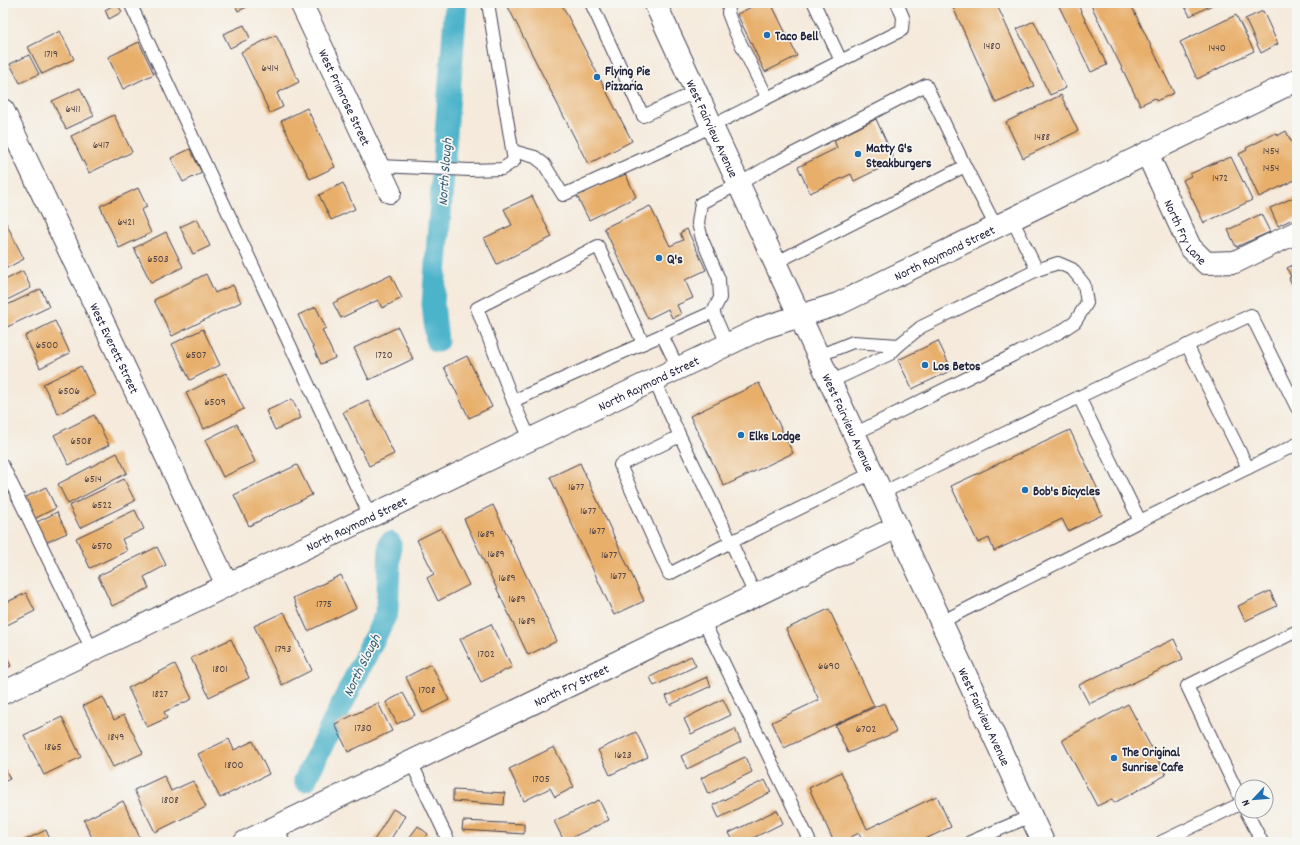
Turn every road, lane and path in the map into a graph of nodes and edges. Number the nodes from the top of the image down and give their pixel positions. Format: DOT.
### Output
graph roads {
  1 [pos="130,3"];
  2 [pos="301,3"];
  3 [pos="488,3"];
  4 [pos="591,3"];
  5 [pos="655,3"];
  6 [pos="730,3"];
  7 [pos="814,3"];
  8 [pos="897,3"];
  9 [pos="840,61"];
  10 [pos="1297,80"];
  11 [pos="695,92"];
  12 [pos="767,97"];
  13 [pos="3,110"];
  14 [pos="712,125"];
  15 [pos="512,150"];
  16 [pos="1147,153"];
  17 [pos="378,166"];
  18 [pos="965,166"];
  19 [pos="738,184"];
  20 [pos="390,192"];
  21 [pos="1004,223"];
  22 [pos="1297,232"];
  23 [pos="775,263"];
  24 [pos="1037,270"];
  25 [pos="713,312"];
  26 [pos="799,316"];
  27 [pos="662,335"];
  28 [pos="643,343"];
  29 [pos="727,344"];
  30 [pos="899,345"];
  31 [pos="1187,345"];
  32 [pos="818,356"];
  33 [pos="678,368"];
  34 [pos="654,380"];
  35 [pos="830,382"];
  36 [pos="1078,397"];
  37 [pos="513,401"];
  38 [pos="1297,408"];
  39 [pos="854,434"];
  40 [pos="680,436"];
  41 [pos="530,439"];
  42 [pos="1297,444"];
  43 [pos="3,466"];
  44 [pos="1248,468"];
  45 [pos="872,473"];
  46 [pos="882,493"];
  47 [pos="370,516"];
  48 [pos="1140,521"];
  49 [pos="897,527"];
  50 [pos="731,542"];
  51 [pos="227,585"];
  52 [pos="755,595"];
  53 [pos="703,620"];
  54 [pos="941,622"];
  55 [pos="1297,631"];
  56 [pos="92,650"];
  57 [pos="3,693"];
  58 [pos="411,762"];
  59 [pos="1234,786"];
  60 [pos="1234,807"];
  61 [pos="1030,816"];
  62 [pos="1250,819"];
  63 [pos="281,834"];
  64 [pos="245,842"];
  65 [pos="449,842"];
  66 [pos="810,842"];
  67 [pos="970,842"];
  68 [pos="1043,842"];
  69 [pos="1161,842"];
  70 [pos="1262,842"];
  1 -- 47 [label="lane"];
  2 -- 17 [label="street, West Primrose Street"];
  3 -- 15 [label="lane"];
  4 -- 11 [label="lane"];
  5 -- 11 [label="street, West Fairview Avenue"];
  6 -- 12 [label="lane"];
  7 -- 9 [label="lane"];
  8 -- 9 [label="lane"];
  9 -- 12 [label="lane"];
  10 -- 16 [label="street, North Raymond Street"];
  11 -- 14 [label="street, West Fairview Avenue"];
  12 -- 14 [label="lane"];
  13 -- 51 [label="street, West Everett Street"];
  14 -- 15 [label="lane"];
  14 -- 19 [label="street, West Fairview Avenue"];
  15 -- 17 [label="lane"];
  16 -- 21 [label="street, North Raymond Street"];
  16 -- 22 [label="street, North Fry Lane"];
  17 -- 20 [label="street, West Primrose Street"];
  18 -- 19 [label="lane"];
  18 -- 21 [label="lane"];
  18 -- 23 [label="lane"];
  19 -- 23 [label="street, West Fairview Avenue"];
  19 -- 25 [label="lane"];
  21 -- 24 [label="lane"];
  21 -- 26 [label="street, North Raymond Street"];
  23 -- 26 [label="street, West Fairview Avenue"];
  24 -- 30 [label="lane"];
  24 -- 39 [label="lane"];
  25 -- 27 [label="lane"];
  25 -- 29 [label="lane"];
  26 -- 29 [label="street, North Raymond Street"];
  26 -- 32 [label="street, West Fairview Avenue"];
  27 -- 28 [label="lane"];
  27 -- 33 [label="lane"];
  28 -- 37 [label="lane"];
  28 -- 37 [label="lane"];
  29 -- 33 [label="street, North Raymond Street"];
  30 -- 32 [label="lane"];
  30 -- 35 [label="lane"];
  31 -- 36 [label="lane"];
  31 -- 38 [label="lane"];
  31 -- 44 [label="lane"];
  32 -- 35 [label="street, West Fairview Avenue"];
  33 -- 34 [label="street, North Raymond Street"];
  34 -- 40 [label="lane"];
  34 -- 41 [label="street, North Raymond Street"];
  35 -- 39 [label="street, West Fairview Avenue"];
  36 -- 46 [label="lane"];
  36 -- 48 [label="lane"];
  37 -- 41 [label="lane"];
  39 -- 45 [label="street, West Fairview Avenue"];
  40 -- 50 [label="lane"];
  40 -- 50 [label="lane"];
  41 -- 47 [label="street, North Raymond Street"];
  42 -- 44 [label="lane"];
  43 -- 56 [label="lane"];
  44 -- 48 [label="lane"];
  45 -- 46 [label="street, West Fairview Avenue"];
  45 -- 50 [label="lane"];
  46 -- 49 [label="street, West Fairview Avenue"];
  47 -- 51 [label="street, North Raymond Street"];
  48 -- 54 [label="lane"];
  49 -- 52 [label="street, North Fry Street"];
  49 -- 54 [label="street, West Fairview Avenue"];
  50 -- 52 [label="lane"];
  51 -- 56 [label="street, North Raymond Street"];
  52 -- 53 [label="street, North Fry Street"];
  53 -- 58 [label="street, North Fry Street"];
  53 -- 66 [label="lane"];
  54 -- 61 [label="street, West Fairview Avenue"];
  55 -- 59 [label="lane"];
  56 -- 57 [label="street, North Raymond Street"];
  58 -- 63 [label="street, North Fry Street"];
  58 -- 65 [label="lane"];
  60 -- 69 [label="lane"];
  61 -- 67 [label="lane"];
  61 -- 68 [label="street, West Fairview Avenue"];
  62 -- 70 [label="lane"];
  63 -- 64 [label="street, North Fry Street"];
}
